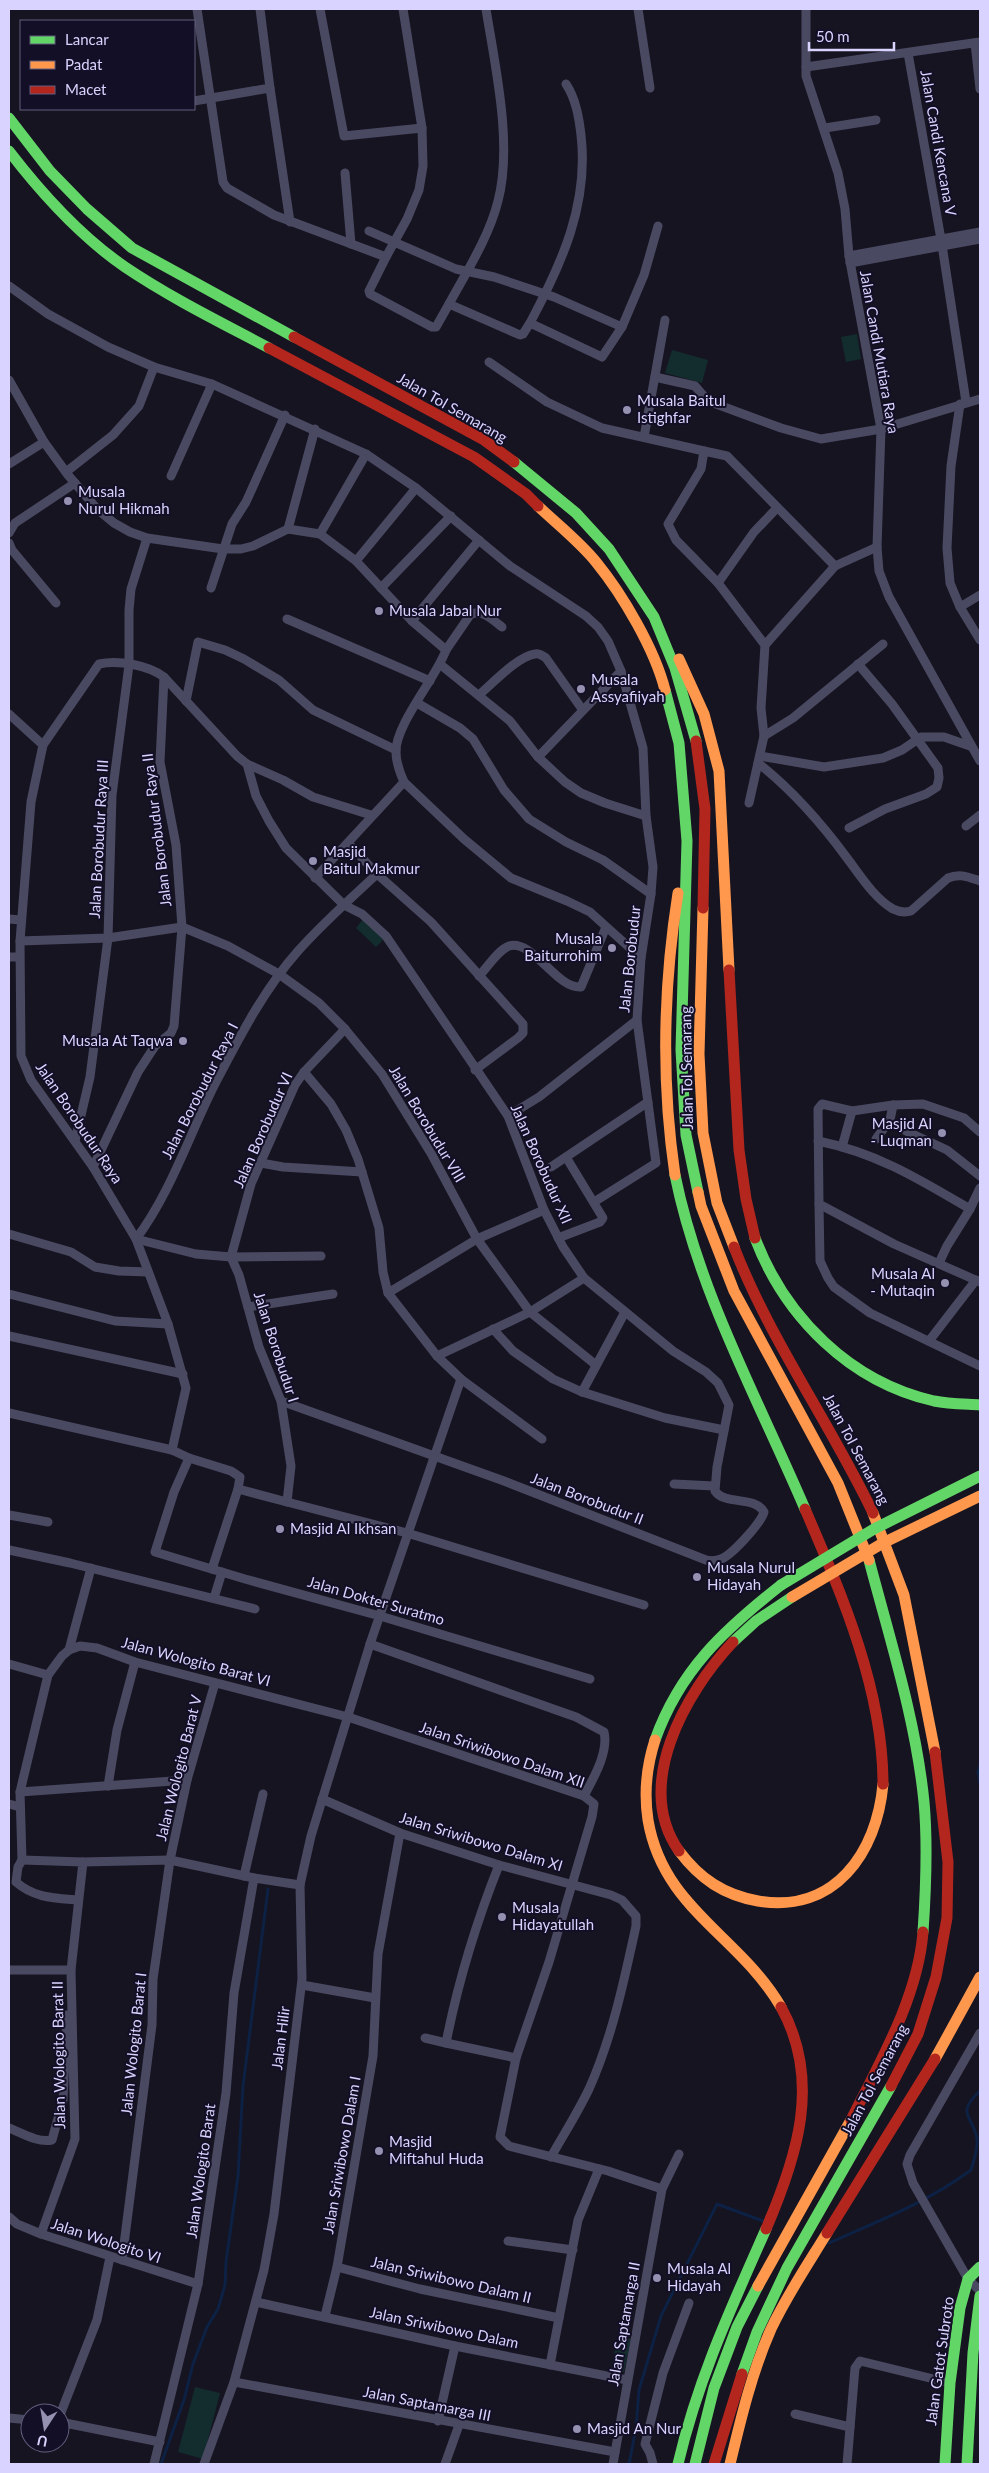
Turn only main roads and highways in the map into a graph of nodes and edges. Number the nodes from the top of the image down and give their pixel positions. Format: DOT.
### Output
graph roads {
  1 [pos="9,118"];
  2 [pos="9,151"];
  3 [pos="654,616"];
  4 [pos="687,842"];
  5 [pos="980,1405"];
  6 [pos="980,1476"];
  7 [pos="980,1496"];
  8 [pos="980,1977"];
  9 [pos="980,2267"];
  10 [pos="980,2296"];
  11 [pos="955,2346"];
  12 [pos="976,2354"];
  13 [pos="950,2383"];
  14 [pos="976,2388"];
  15 [pos="678,2464"];
  16 [pos="695,2464"];
  17 [pos="714,2464"];
  18 [pos="730,2464"];
  19 [pos="945,2464"];
  20 [pos="967,2464"];
  1 -- 3 [label="main road, Jalan Tol Semarang"];
  2 -- 4 [label="main road, Jalan Tol Semarang"];
  3 -- 5 [label="main road"];
  3 -- 17 [label="main road, Jalan Tol Semarang"];
  4 -- 7 [label="main road, bridge"];
  4 -- 16 [label="main road, Jalan Tol Semarang"];
  6 -- 15 [label="main road, bridge"];
  8 -- 18 [label="main road"];
  9 -- 11 [label="main road, Jalan Gatot Subroto"];
  10 -- 12 [label="main road, Jalan Gatot Subroto"];
  11 -- 12 [label="main road"];
  11 -- 13 [label="main road, Jalan Gatot Subroto"];
  12 -- 14 [label="main road, Jalan Gatot Subroto"];
  13 -- 14 [label="main road"];
  13 -- 19 [label="main road, Jalan Gatot Subroto"];
  14 -- 20 [label="main road, Jalan Gatot Subroto"];
}
